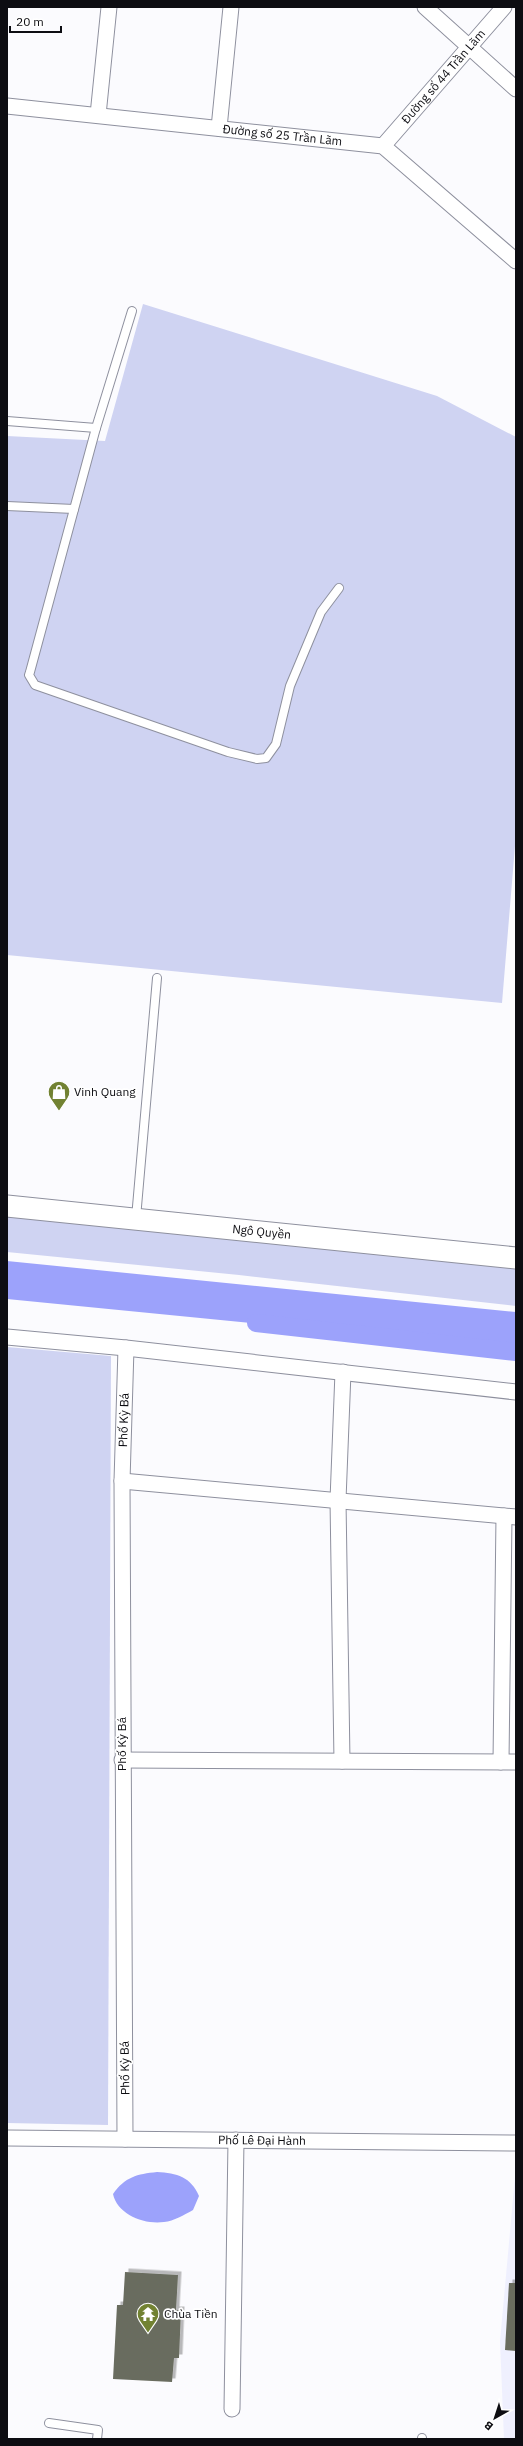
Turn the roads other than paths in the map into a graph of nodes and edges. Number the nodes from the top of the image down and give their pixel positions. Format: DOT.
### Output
graph roads {
  1 [pos="110,7"];
  2 [pos="230,7"];
  3 [pos="425,7"];
  4 [pos="504,7"];
  5 [pos="469,47"];
  6 [pos="516,89"];
  7 [pos="7,106"];
  8 [pos="98,116"];
  9 [pos="219,128"];
  10 [pos="382,146"];
  11 [pos="516,261"];
  12 [pos="132,311"];
  13 [pos="7,421"];
  14 [pos="96,428"];
  15 [pos="7,506"];
  16 [pos="74,509"];
  17 [pos="339,588"];
  18 [pos="157,978"];
  19 [pos="7,1206"];
  20 [pos="136,1219"];
  21 [pos="516,1258"];
  22 [pos="7,1337"];
  23 [pos="126,1348"];
  24 [pos="343,1372"];
  25 [pos="516,1392"];
  26 [pos="122,1481"];
  27 [pos="338,1500"];
  28 [pos="510,1516"];
  29 [pos="122,1760"];
  30 [pos="342,1761"];
  31 [pos="509,1762"];
  32 [pos="7,2138"];
  33 [pos="125,2139"];
  34 [pos="236,2140"];
  35 [pos="516,2143"];
  36 [pos="232,2409"];
  37 [pos="49,2422"];
  38 [pos="97,2439"];
  1 -- 8 [label="street"];
  2 -- 9 [label="street"];
  3 -- 5 [label="street"];
  4 -- 5 [label="street, Đường số 44 Trần Lãm"];
  5 -- 6 [label="street"];
  5 -- 10 [label="street, Đường số 44 Trần Lãm"];
  7 -- 8 [label="street, Đường số 25 Trần Lãm"];
  8 -- 9 [label="street, Đường số 25 Trần Lãm"];
  9 -- 10 [label="street, Đường số 25 Trần Lãm"];
  10 -- 11 [label="street"];
  12 -- 14 [label="lane"];
  13 -- 14 [label="lane"];
  14 -- 16 [label="lane"];
  15 -- 16 [label="lane"];
  16 -- 17 [label="lane"];
  18 -- 20 [label="lane"];
  19 -- 20 [label="street, Ngô Quyền"];
  20 -- 21 [label="street, Ngô Quyền"];
  22 -- 23 [label="street"];
  23 -- 24 [label="street"];
  23 -- 26 [label="street, Phố Kỳ Bá"];
  24 -- 25 [label="street"];
  24 -- 27 [label="street"];
  26 -- 27 [label="street"];
  26 -- 29 [label="street, Phố Kỳ Bá"];
  27 -- 28 [label="street"];
  27 -- 30 [label="street"];
  28 -- 31 [label="street"];
  29 -- 30 [label="street"];
  29 -- 33 [label="street, Phố Kỳ Bá"];
  30 -- 31 [label="street"];
  32 -- 33 [label="street, Phố Lê Đại Hành"];
  33 -- 34 [label="street, Phố Lê Đại Hành"];
  34 -- 35 [label="street, Phố Lê Đại Hành"];
  34 -- 36 [label="street"];
  37 -- 38 [label="lane"];
}
